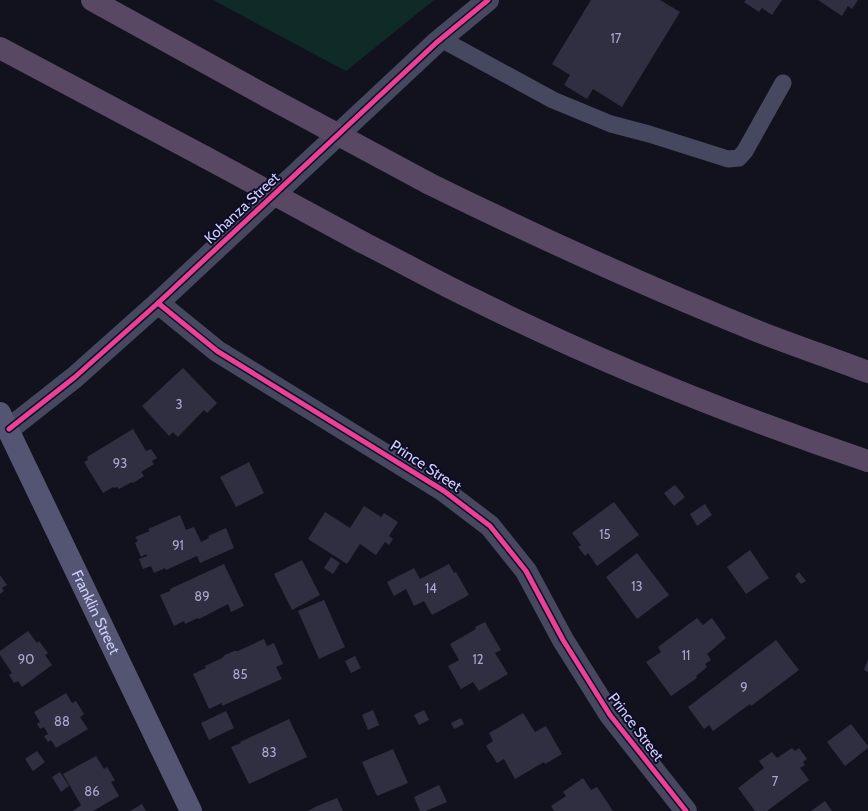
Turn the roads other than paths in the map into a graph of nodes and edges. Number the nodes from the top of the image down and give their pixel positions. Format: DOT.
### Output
graph roads {
  1 [pos="92,0"];
  2 [pos="488,0"];
  3 [pos="441,39"];
  4 [pos="0,48"];
  5 [pos="783,83"];
  6 [pos="158,303"];
  7 [pos="868,372"];
  8 [pos="4,421"];
  9 [pos="866,460"];
  10 [pos="191,811"];
  11 [pos="686,811"];
  1 -- 7 [label="highway, bridge"];
  2 -- 3 [label="street, Kohanza Street"];
  3 -- 5 [label="lane"];
  3 -- 6 [label="street, Kohanza Street"];
  4 -- 9 [label="highway, bridge"];
  6 -- 8 [label="street, Kohanza Street"];
  6 -- 11 [label="street, Prince Street"];
  8 -- 10 [label="main road, Franklin Street"];
}
